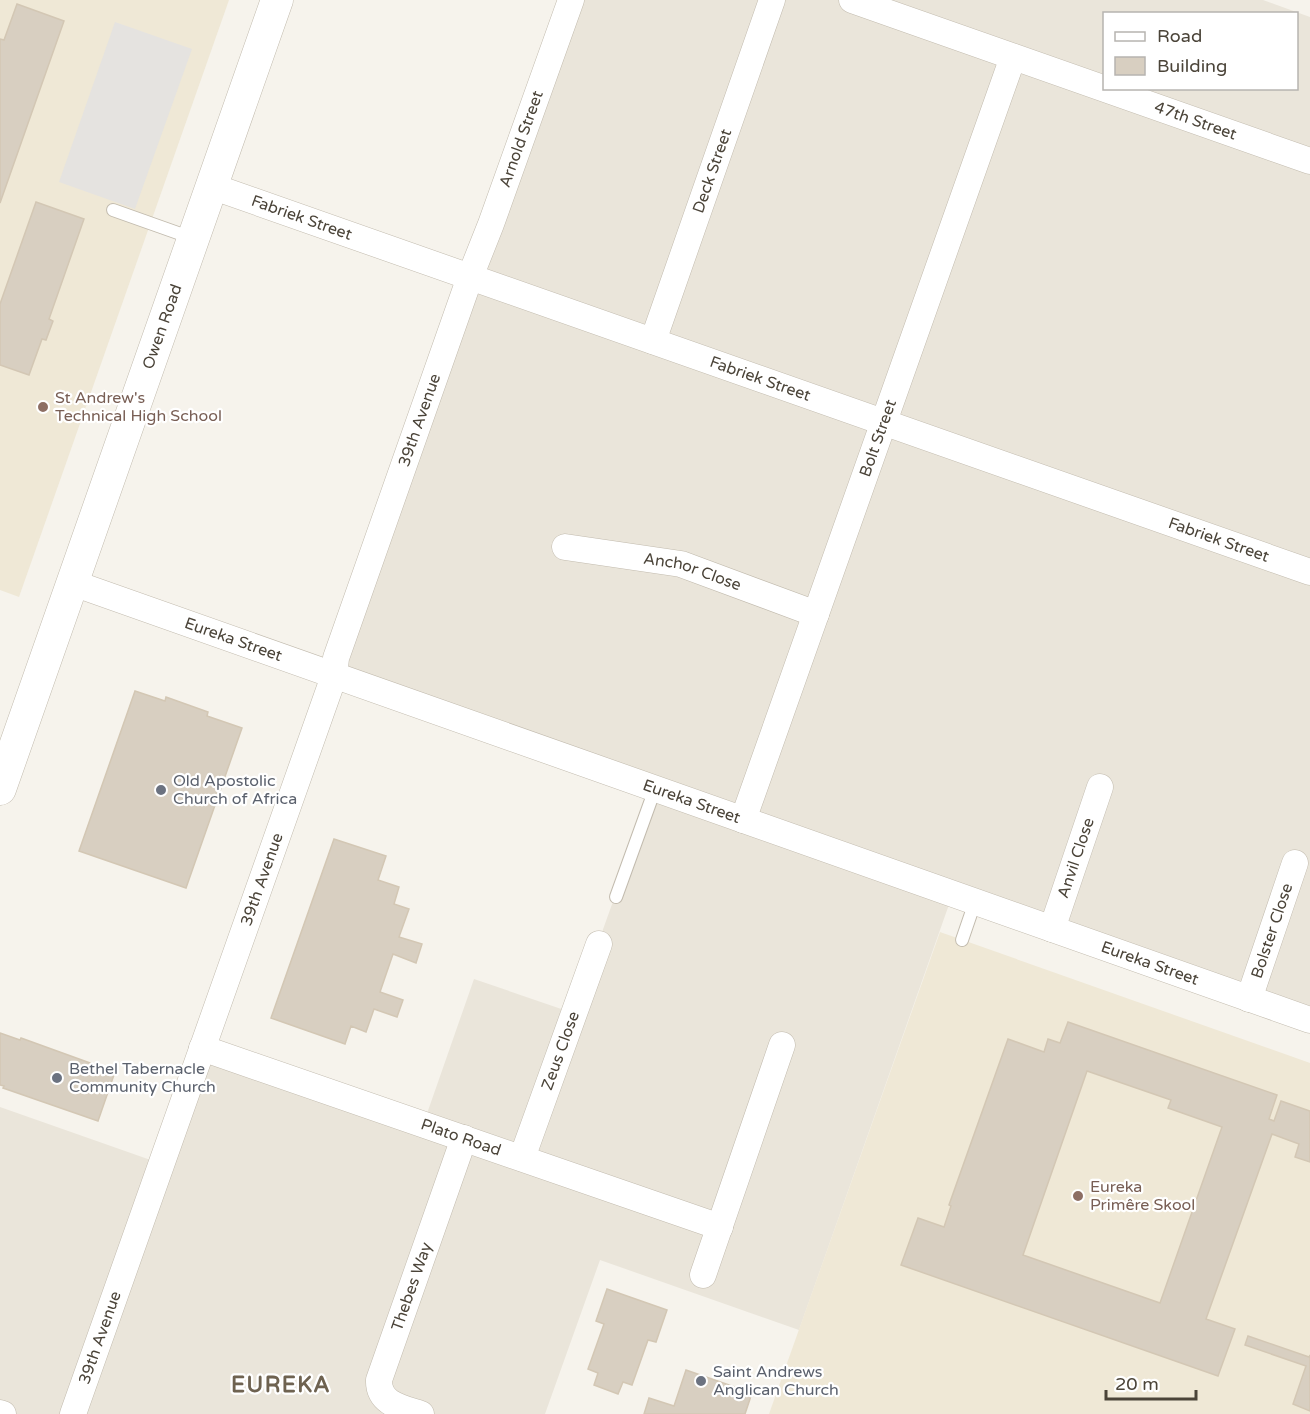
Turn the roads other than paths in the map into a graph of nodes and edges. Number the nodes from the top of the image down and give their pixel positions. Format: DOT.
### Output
graph roads {
  1 [pos="277,0"];
  2 [pos="571,0"];
  3 [pos="772,0"];
  4 [pos="852,0"];
  5 [pos="1013,57"];
  6 [pos="1103,89"];
  7 [pos="1107,90"];
  8 [pos="1310,161"];
  9 [pos="211,186"];
  10 [pos="113,210"];
  11 [pos="193,238"];
  12 [pos="470,277"];
  13 [pos="653,341"];
  14 [pos="884,423"];
  15 [pos="565,547"];
  16 [pos="1310,572"];
  17 [pos="73,583"];
  18 [pos="816,614"];
  19 [pos="334,676"];
  20 [pos="1100,787"];
  21 [pos="0,789"];
  22 [pos="655,789"];
  23 [pos="743,820"];
  24 [pos="1295,863"];
  25 [pos="616,897"];
  26 [pos="975,902"];
  27 [pos="1052,929"];
  28 [pos="962,940"];
  29 [pos="599,944"];
  30 [pos="1249,999"];
  31 [pos="1310,1020"];
  32 [pos="782,1044"];
  33 [pos="202,1048"];
  34 [pos="464,1138"];
  35 [pos="522,1158"];
  36 [pos="720,1227"];
  37 [pos="704,1275"];
  38 [pos="72,1414"];
  39 [pos="421,1414"];
  1 -- 9 [label="street, Owen Road"];
  2 -- 12 [label="street, Arnold Street"];
  3 -- 13 [label="street, Deck Street"];
  4 -- 5 [label="street"];
  5 -- 6 [label="street, 47th Street"];
  5 -- 14 [label="street, Bolt Street"];
  7 -- 8 [label="street, 47th Street"];
  9 -- 11 [label="street, Owen Road"];
  9 -- 12 [label="street, Fabriek Street"];
  10 -- 11 [label="lane"];
  11 -- 17 [label="street, Owen Road"];
  12 -- 13 [label="street, Fabriek Street"];
  12 -- 19 [label="street, 39th Avenue"];
  13 -- 14 [label="street, Fabriek Street"];
  14 -- 16 [label="street, Fabriek Street"];
  14 -- 18 [label="street, Bolt Street"];
  15 -- 18 [label="street, Anchor Close"];
  17 -- 19 [label="street, Eureka Street"];
  17 -- 21 [label="street, Owen Road"];
  18 -- 23 [label="street, Bolt Street"];
  19 -- 22 [label="street, Eureka Street"];
  19 -- 33 [label="street, 39th Avenue"];
  20 -- 27 [label="street, Anvil Close"];
  22 -- 23 [label="street, Eureka Street"];
  22 -- 25 [label="lane"];
  23 -- 26 [label="street, Eureka Street"];
  24 -- 30 [label="street, Bolster Close"];
  26 -- 27 [label="street, Eureka Street"];
  26 -- 28 [label="lane"];
  27 -- 30 [label="street, Eureka Street"];
  29 -- 35 [label="street, Zeus Close"];
  30 -- 31 [label="street, Eureka Street"];
  32 -- 36 [label="street"];
  33 -- 34 [label="street, Plato Road"];
  33 -- 38 [label="street, 39th Avenue"];
  34 -- 35 [label="street, Plato Road"];
  34 -- 39 [label="street, Thebes Way"];
  35 -- 36 [label="street, Plato Road"];
  36 -- 37 [label="street"];
}
